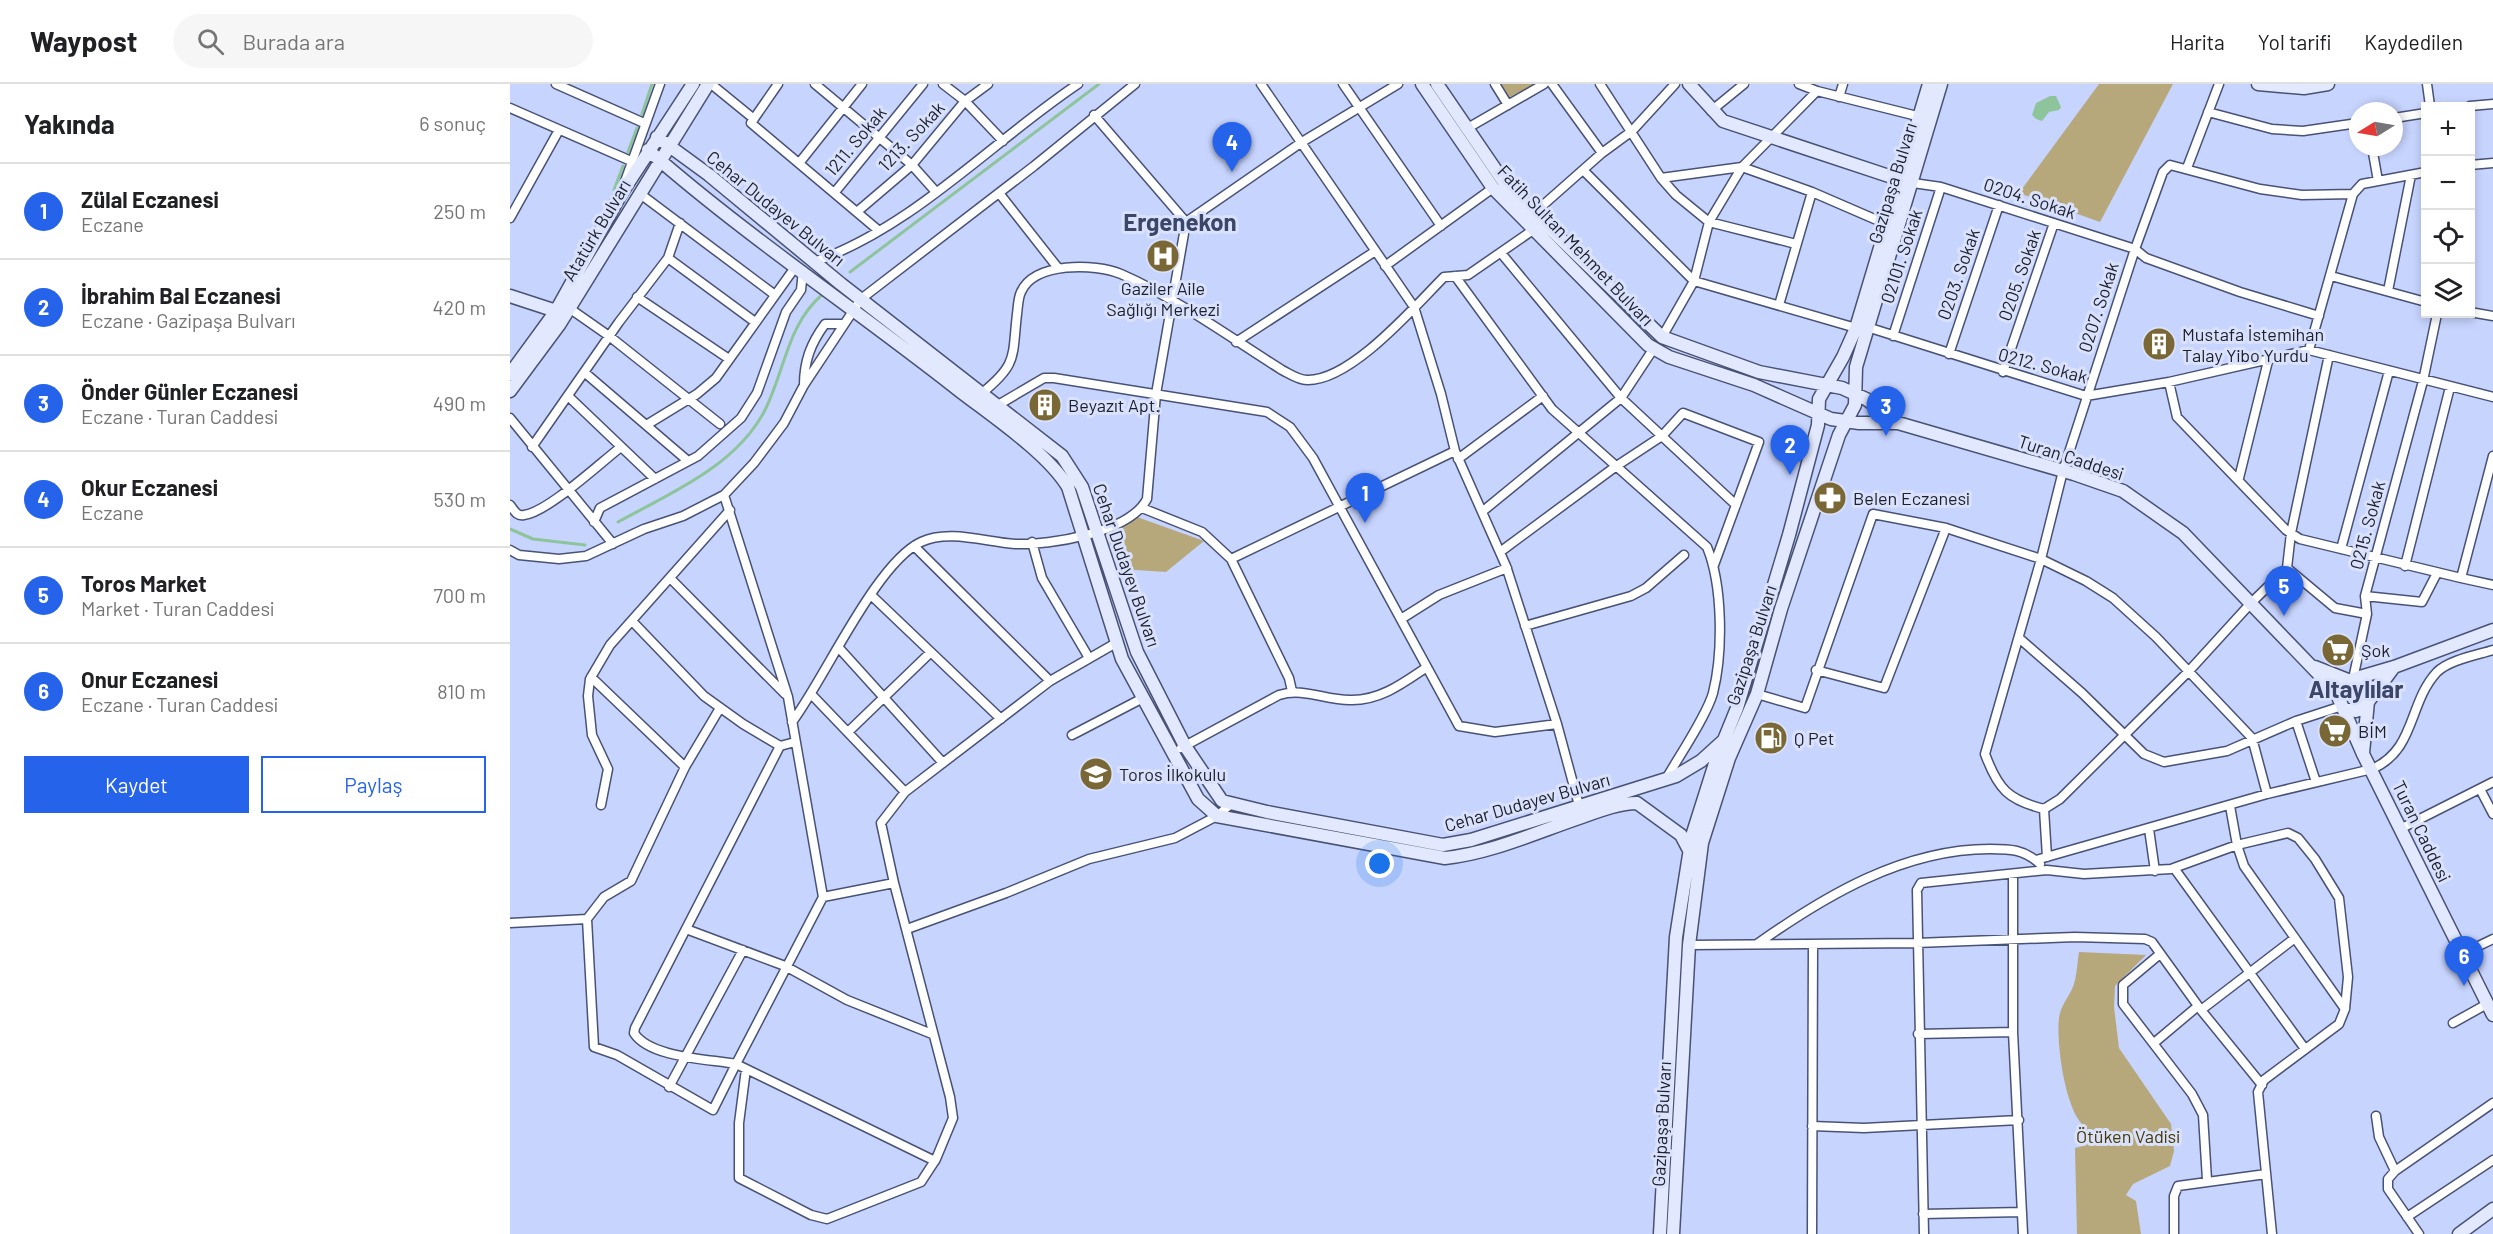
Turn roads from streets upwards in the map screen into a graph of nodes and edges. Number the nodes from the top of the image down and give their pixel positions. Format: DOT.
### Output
graph roads {
  1 [pos="556,84"];
  2 [pos="660,84"];
  3 [pos="693,84"];
  4 [pos="709,84"];
  5 [pos="778,84"];
  6 [pos="815,84"];
  7 [pos="862,84"];
  8 [pos="923,84"];
  9 [pos="943,84"];
  10 [pos="988,84"];
  11 [pos="1135,84"];
  12 [pos="1262,84"];
  13 [pos="1343,84"];
  14 [pos="1398,84"];
  15 [pos="1422,84"];
  16 [pos="1437,84"];
  17 [pos="1495,84"];
  18 [pos="1544,84"];
  19 [pos="1552,84"];
  20 [pos="1600,84"];
  21 [pos="1676,84"];
  22 [pos="1689,84"];
  23 [pos="1798,84"];
  24 [pos="1843,84"];
  25 [pos="1929,84"];
  26 [pos="1941,84"];
  27 [pos="2219,84"];
  28 [pos="2258,84"];
  29 [pos="2328,84"];
  30 [pos="2427,84"];
  31 [pos="1075,85"];
  32 [pos="1740,85"];
  33 [pos="1817,91"];
  34 [pos="1839,97"];
  35 [pos="965,100"];
  36 [pos="2429,102"];
  37 [pos="2493,104"];
  38 [pos="1508,105"];
  39 [pos="2475,106"];
  40 [pos="510,108"];
  41 [pos="843,108"];
  42 [pos="1359,108"];
  43 [pos="1712,111"];
  44 [pos="2208,112"];
  45 [pos="2421,114"];
  46 [pos="1094,115"];
  47 [pos="1917,116"];
  48 [pos="2403,117"];
  49 [pos="753,121"];
  50 [pos="644,123"];
  51 [pos="2349,124"];
  52 [pos="1466,129"];
  53 [pos="559,130"];
  54 [pos="1632,131"];
  55 [pos="1773,137"];
  56 [pos="657,138"];
  57 [pos="880,138"];
  58 [pos="1003,141"];
  59 [pos="1302,142"];
  60 [pos="668,146"];
  61 [pos="648,150"];
  62 [pos="1602,153"];
  63 [pos="2374,156"];
  64 [pos="660,160"];
  65 [pos="631,161"];
  66 [pos="800,162"];
  67 [pos="2493,163"];
  68 [pos="912,165"];
  69 [pos="2475,165"];
  70 [pos="1742,167"];
  71 [pos="2187,168"];
  72 [pos="1583,170"];
  73 [pos="2421,173"];
  74 [pos="2411,175"];
  75 [pos="1661,178"];
  76 [pos="1899,180"];
  77 [pos="2378,181"];
  78 [pos="1913,183"];
  79 [pos="1941,187"];
  80 [pos="1493,188"];
  81 [pos="835,192"];
  82 [pos="936,192"];
  83 [pos="1812,192"];
  84 [pos="639,193"];
  85 [pos="999,193"];
  86 [pos="621,194"];
  87 [pos="2353,194"];
  88 [pos="1999,205"];
  89 [pos="858,211"];
  90 [pos="1533,214"];
  91 [pos="510,218"];
  92 [pos="1186,222"];
  93 [pos="1709,222"];
  94 [pos="680,223"];
  95 [pos="2054,223"];
  96 [pos="1886,224"];
  97 [pos="1441,226"];
  98 [pos="1533,230"];
  99 [pos="878,231"];
  100 [pos="1797,244"];
  101 [pos="2135,249"];
  102 [pos="1374,252"];
  103 [pos="1501,253"];
  104 [pos="668,258"];
  105 [pos="814,262"];
  106 [pos="1385,266"];
  107 [pos="800,268"];
  108 [pos="1058,268"];
  109 [pos="1455,276"];
  110 [pos="2331,276"];
  111 [pos="1694,280"];
  112 [pos="2388,291"];
  113 [pos="775,295"];
  114 [pos="510,296"];
  115 [pos="638,297"];
  116 [pos="2421,301"];
  117 [pos="857,304"];
  118 [pos="1174,304"];
  119 [pos="1779,304"];
  120 [pos="1414,307"];
  121 [pos="569,308"];
  122 [pos="556,311"];
  123 [pos="2475,313"];
  124 [pos="2319,316"];
  125 [pos="2493,316"];
  126 [pos="2436,318"];
  127 [pos="755,322"];
  128 [pos="843,324"];
  129 [pos="1861,328"];
  130 [pos="609,336"];
  131 [pos="1893,336"];
  132 [pos="1662,337"];
  133 [pos="1236,342"];
  134 [pos="1654,348"];
  135 [pos="2309,350"];
  136 [pos="1948,354"];
  137 [pos="2329,355"];
  138 [pos="2269,357"];
  139 [pos="729,359"];
  140 [pos="2389,371"];
  141 [pos="584,372"];
  142 [pos="2003,372"];
  143 [pos="510,374"];
  144 [pos="2422,381"];
  145 [pos="2169,382"];
  146 [pos="804,386"];
  147 [pos="1826,387"];
  148 [pos="2450,387"];
  149 [pos="510,391"];
  150 [pos="982,393"];
  151 [pos="1156,394"];
  152 [pos="1854,394"];
  153 [pos="568,396"];
  154 [pos="1543,396"];
  155 [pos="2086,396"];
  156 [pos="2493,397"];
  157 [pos="690,398"];
  158 [pos="1621,398"];
  159 [pos="998,405"];
  160 [pos="1818,412"];
  161 [pos="510,418"];
  162 [pos="1844,421"];
  163 [pos="1898,423"];
  164 [pos="648,424"];
  165 [pos="720,424"];
  166 [pos="1579,434"];
  167 [pos="1662,436"];
  168 [pos="532,447"];
  169 [pos="621,447"];
  170 [pos="1456,455"];
  171 [pos="2493,456"];
  172 [pos="688,461"];
  173 [pos="1615,467"];
  174 [pos="2063,471"];
  175 [pos="2239,478"];
  176 [pos="655,479"];
  177 [pos="567,489"];
  178 [pos="724,495"];
  179 [pos="510,505"];
  180 [pos="1736,505"];
  181 [pos="1142,508"];
  182 [pos="1341,508"];
  183 [pos="730,510"];
  184 [pos="1483,511"];
  185 [pos="594,522"];
  186 [pos="1946,528"];
  187 [pos="1097,531"];
  188 [pos="2291,533"];
  189 [pos="1084,537"];
  190 [pos="1032,542"];
  191 [pos="613,544"];
  192 [pos="914,546"];
  193 [pos="2341,549"];
  194 [pos="510,550"];
  195 [pos="1500,552"];
  196 [pos="1684,555"];
  197 [pos="1231,559"];
  198 [pos="2041,559"];
  199 [pos="2375,559"];
  200 [pos="1714,565"];
  201 [pos="2405,566"];
  202 [pos="1507,568"];
  203 [pos="2287,568"];
  204 [pos="2437,573"];
  205 [pos="670,578"];
  206 [pos="2461,578"];
  207 [pos="2493,585"];
  208 [pos="871,595"];
  209 [pos="2365,596"];
  210 [pos="2251,603"];
  211 [pos="2367,614"];
  212 [pos="1401,619"];
  213 [pos="632,621"];
  214 [pos="1525,626"];
  215 [pos="2493,630"];
  216 [pos="2019,638"];
  217 [pos="1116,643"];
  218 [pos="839,648"];
  219 [pos="2493,650"];
  220 [pos="931,652"];
  221 [pos="1089,658"];
  222 [pos="1427,667"];
  223 [pos="2314,667"];
  224 [pos="2394,667"];
  225 [pos="1816,670"];
  226 [pos="2189,671"];
  227 [pos="591,678"];
  228 [pos="2350,679"];
  229 [pos="1050,681"];
  230 [pos="1292,691"];
  231 [pos="2336,692"];
  232 [pos="1757,694"];
  233 [pos="812,695"];
  234 [pos="788,697"];
  235 [pos="884,698"];
  236 [pos="1143,698"];
  237 [pos="2368,702"];
  238 [pos="2343,707"];
  239 [pos="720,708"];
  240 [pos="1001,719"];
  241 [pos="2296,721"];
  242 [pos="792,722"];
  243 [pos="1557,724"];
  244 [pos="848,732"];
  245 [pos="1072,735"];
  246 [pos="2124,736"];
  247 [pos="2252,738"];
  248 [pos="1723,741"];
  249 [pos="795,742"];
  250 [pos="780,746"];
  251 [pos="1185,746"];
  252 [pos="1172,752"];
  253 [pos="2363,754"];
  254 [pos="943,763"];
  255 [pos="685,767"];
  256 [pos="2372,770"];
  257 [pos="1666,779"];
  258 [pos="2316,782"];
  259 [pos="2493,782"];
  260 [pos="2480,789"];
  261 [pos="904,792"];
  262 [pos="2267,794"];
  263 [pos="1231,804"];
  264 [pos="601,805"];
  265 [pos="2230,806"];
  266 [pos="2043,809"];
  267 [pos="1580,811"];
  268 [pos="2493,814"];
  269 [pos="1217,816"];
  270 [pos="2149,829"];
  271 [pos="2400,829"];
  272 [pos="2237,845"];
  273 [pos="1690,852"];
  274 [pos="2047,857"];
  275 [pos="2036,860"];
  276 [pos="2174,868"];
  277 [pos="2047,870"];
  278 [pos="2155,871"];
  279 [pos="2013,874"];
  280 [pos="894,883"];
  281 [pos="823,897"];
  282 [pos="587,918"];
  283 [pos="510,923"];
  284 [pos="686,929"];
  285 [pos="907,929"];
  286 [pos="2295,938"];
  287 [pos="2011,939"];
  288 [pos="2493,939"];
  289 [pos="1916,943"];
  290 [pos="1757,944"];
  291 [pos="1813,944"];
  292 [pos="1689,945"];
  293 [pos="743,950"];
  294 [pos="2160,954"];
  295 [pos="2462,954"];
  296 [pos="785,966"];
  297 [pos="2249,971"];
  298 [pos="2199,1008"];
  299 [pos="2344,1009"];
  300 [pos="2490,1009"];
  301 [pos="2453,1023"];
  302 [pos="2013,1032"];
  303 [pos="933,1034"];
  304 [pos="1918,1034"];
  305 [pos="2154,1043"];
  306 [pos="2305,1049"];
  307 [pos="684,1056"];
  308 [pos="736,1064"];
  309 [pos="746,1069"];
  310 [pos="2262,1085"];
  311 [pos="669,1087"];
  312 [pos="2493,1103"];
  313 [pos="2376,1116"];
  314 [pos="2019,1120"];
  315 [pos="1923,1125"];
  316 [pos="1812,1126"];
  317 [pos="2493,1160"];
  318 [pos="934,1161"];
  319 [pos="2395,1171"];
  320 [pos="2266,1174"];
  321 [pos="2207,1180"];
  322 [pos="2493,1209"];
  323 [pos="2022,1212"];
  324 [pos="1923,1214"];
  325 [pos="2407,1217"];
  326 [pos="2023,1233"];
  327 [pos="1660,1234"];
  328 [pos="1673,1234"];
  329 [pos="1812,1234"];
  330 [pos="1924,1234"];
  331 [pos="2174,1234"];
  332 [pos="2272,1234"];
  333 [pos="2419,1234"];
  334 [pos="2459,1234"];
  1 -- 50 [label="street"];
  2 -- 50 [label="street"];
  3 -- 56 [label="street, Atatürk Bulvarı"];
  4 -- 49 [label="street"];
  4 -- 60 [label="street, Atatürk Bulvarı"];
  5 -- 49 [label="street"];
  6 -- 41 [label="street"];
  7 -- 41 [label="street"];
  8 -- 57 [label="street, 1211. Sokak"];
  9 -- 35 [label="street"];
  10 -- 35 [label="street, 1213. Sokak"];
  11 -- 46 [label="street"];
  12 -- 59 [label="street"];
  13 -- 42 [label="street"];
  14 -- 42 [label="street"];
  15 -- 80 [label="street, Fatih Sultan Mehmet Bulvarı"];
  16 -- 52 [label="street, Fatih Sultan Mehmet Bulvarı"];
  17 -- 38 [label="street"];
  18 -- 38 [label="street"];
  19 -- 62 [label="street"];
  20 -- 54 [label="street"];
  21 -- 54 [label="street"];
  22 -- 43 [label="street"];
  23 -- 33 [label="street"];
  24 -- 34 [label="street"];
  25 -- 47 [label="street, Gazipaşa Bulvarı"];
  26 -- 78 [label="street, Gazipaşa Bulvarı"];
  27 -- 44 [label="street"];
  28 -- 29 [label="street"];
  30 -- 36 [label="street"];
  31 -- 58 [label="street"];
  32 -- 43 [label="street"];
  33 -- 34 [label="street"];
  33 -- 55 [label="street"];
  34 -- 47 [label="street"];
  35 -- 58 [label="street"];
  35 -- 68 [label="street, 1213. Sokak"];
  37 -- 39 [label="street"];
  38 -- 52 [label="street"];
  40 -- 53 [label="street"];
  41 -- 57 [label="street"];
  41 -- 66 [label="street"];
  42 -- 59 [label="street"];
  42 -- 97 [label="street"];
  43 -- 55 [label="street"];
  44 -- 51 [label="street"];
  44 -- 71 [label="street"];
  45 -- 48 [label="street"];
  46 -- 85 [label="street"];
  46 -- 92 [label="street"];
  47 -- 76 [label="street, Gazipaşa Bulvarı"];
  49 -- 66 [label="street"];
  50 -- 65 [label="street"];
  52 -- 90 [label="street, Fatih Sultan Mehmet Bulvarı"];
  53 -- 65 [label="street"];
  53 -- 91 [label="street"];
  54 -- 62 [label="street"];
  54 -- 75 [label="street"];
  55 -- 70 [label="street"];
  55 -- 76 [label="street"];
  56 -- 60 [label="street, Cehar Dudayev Bulvarı"];
  56 -- 61 [label="street, Atatürk Bulvarı"];
  57 -- 68 [label="street"];
  57 -- 81 [label="street, 1211. Sokak"];
  58 -- 82 [label="street"];
  59 -- 92 [label="street"];
  59 -- 102 [label="street"];
  60 -- 64 [label="street, Atatürk Bulvarı"];
  60 -- 105 [label="street, Cehar Dudayev Bulvarı"];
  61 -- 64 [label="street, Cehar Dudayev Bulvarı"];
  61 -- 86 [label="street, Atatürk Bulvarı"];
  62 -- 72 [label="street"];
  63 -- 77 [label="street"];
  64 -- 84 [label="street, Atatürk Bulvarı"];
  64 -- 107 [label="street, Cehar Dudayev Bulvarı"];
  65 -- 86 [label="street"];
  66 -- 81 [label="street"];
  67 -- 69 [label="street"];
  68 -- 82 [label="street"];
  68 -- 89 [label="street, 1213. Sokak"];
  70 -- 75 [label="street"];
  70 -- 83 [label="street"];
  70 -- 93 [label="street"];
  71 -- 87 [label="street"];
  71 -- 101 [label="street, 0207. Sokak"];
  72 -- 90 [label="street"];
  72 -- 111 [label="street"];
  73 -- 74 [label="street"];
  74 -- 77 [label="street"];
  74 -- 112 [label="street"];
  75 -- 93 [label="street"];
  76 -- 78 [label="street"];
  76 -- 96 [label="street, Gazipaşa Bulvarı"];
  77 -- 87 [label="street"];
  78 -- 79 [label="street, 0204. Sokak"];
  78 -- 129 [label="street, Gazipaşa Bulvarı"];
  79 -- 88 [label="street, 0204. Sokak"];
  79 -- 131 [label="street, 02101. Sokak"];
  80 -- 97 [label="street"];
  80 -- 98 [label="street, Fatih Sultan Mehmet Bulvarı"];
  81 -- 89 [label="street"];
  82 -- 99 [label="street"];
  83 -- 96 [label="street"];
  83 -- 100 [label="street"];
  84 -- 94 [label="street"];
  84 -- 121 [label="street, Atatürk Bulvarı"];
  85 -- 108 [label="street"];
  85 -- 117 [label="street"];
  86 -- 122 [label="street, Atatürk Bulvarı"];
  87 -- 110 [label="street"];
  88 -- 95 [label="street, 0204. Sokak"];
  88 -- 136 [label="street, 0203. Sokak"];
  89 -- 99 [label="street"];
  90 -- 132 [label="street, Fatih Sultan Mehmet Bulvarı"];
  92 -- 118 [label="street"];
  93 -- 100 [label="street"];
  93 -- 111 [label="street"];
  94 -- 104 [label="street"];
  94 -- 113 [label="street"];
  95 -- 101 [label="street, 0204. Sokak"];
  95 -- 142 [label="street, 0205. Sokak"];
  96 -- 129 [label="street, Gazipaşa Bulvarı"];
  97 -- 106 [label="street"];
  98 -- 103 [label="street"];
  98 -- 134 [label="street, Fatih Sultan Mehmet Bulvarı"];
  99 -- 105 [label="street"];
  100 -- 119 [label="street"];
  101 -- 124 [label="street, 0204. Sokak"];
  101 -- 155 [label="street, 0207. Sokak"];
  102 -- 106 [label="street"];
  102 -- 133 [label="street"];
  103 -- 109 [label="street"];
  103 -- 158 [label="street"];
  104 -- 115 [label="street"];
  104 -- 127 [label="street"];
  105 -- 117 [label="street, Cehar Dudayev Bulvarı"];
  106 -- 120 [label="street"];
  107 -- 113 [label="street"];
  107 -- 117 [label="street, Cehar Dudayev Bulvarı"];
  107 -- 172 [label="street"];
  108 -- 118 [label="street"];
  108 -- 150 [label="street"];
  109 -- 120 [label="street"];
  109 -- 154 [label="street"];
  110 -- 112 [label="street"];
  110 -- 124 [label="street"];
  111 -- 119 [label="street, 0212. Sokak"];
  111 -- 132 [label="street"];
  112 -- 116 [label="street"];
  113 -- 127 [label="street"];
  114 -- 122 [label="street"];
  115 -- 130 [label="street"];
  115 -- 139 [label="street"];
  117 -- 128 [label="street"];
  117 -- 150 [label="street, Cehar Dudayev Bulvarı"];
  117 -- 189 [label="street, Cehar Dudayev Bulvarı"];
  118 -- 133 [label="street"];
  118 -- 151 [label="street"];
  119 -- 129 [label="street, 0212. Sokak"];
  120 -- 133 [label="street"];
  120 -- 170 [label="street"];
  121 -- 130 [label="street"];
  121 -- 149 [label="street, Atatürk Bulvarı"];
  122 -- 143 [label="street, Atatürk Bulvarı"];
  123 -- 125 [label="street"];
  124 -- 135 [label="street"];
  126 -- 144 [label="street, 0215. Sokak"];
  127 -- 139 [label="street"];
  128 -- 146 [label="street"];
  128 -- 146 [label="street"];
  129 -- 131 [label="street, 0212. Sokak"];
  129 -- 147 [label="street, Gazipaşa Bulvarı"];
  129 -- 152 [label="street, Gazipaşa Bulvarı"];
  130 -- 141 [label="street"];
  130 -- 157 [label="street"];
  131 -- 136 [label="street, 0212. Sokak"];
  132 -- 147 [label="street, Fatih Sultan Mehmet Bulvarı"];
  134 -- 158 [label="street"];
  134 -- 160 [label="street, Fatih Sultan Mehmet Bulvarı"];
  135 -- 137 [label="street, 0212. Sokak"];
  135 -- 138 [label="street, 0212. Sokak"];
  136 -- 142 [label="street, 0212. Sokak"];
  137 -- 140 [label="street, 0212. Sokak"];
  137 -- 188 [label="street"];
  138 -- 145 [label="street, 0212. Sokak"];
  138 -- 175 [label="street"];
  139 -- 157 [label="street"];
  140 -- 144 [label="street, 0212. Sokak"];
  140 -- 193 [label="street"];
  141 -- 153 [label="street"];
  141 -- 164 [label="street"];
  142 -- 155 [label="street, 0212. Sokak"];
  144 -- 148 [label="street, 0212. Sokak"];
  144 -- 199 [label="street, 0215. Sokak"];
  145 -- 155 [label="street, 0212. Sokak"];
  145 -- 175 [label="street"];
  146 -- 178 [label="street"];
  147 -- 152 [label="street, Fatih Sultan Mehmet Bulvarı"];
  147 -- 160 [label="street, Gazipaşa Bulvarı"];
  148 -- 156 [label="street, 0212. Sokak"];
  148 -- 201 [label="street"];
  150 -- 159 [label="street, Cehar Dudayev Bulvarı"];
  151 -- 159 [label="street"];
  151 -- 181 [label="street"];
  151 -- 182 [label="street"];
  152 -- 162 [label="street, Gazipaşa Bulvarı"];
  152 -- 163 [label="street, Fatih Sultan Mehmet Bulvarı"];
  153 -- 168 [label="street"];
  153 -- 169 [label="street"];
  154 -- 166 [label="street"];
  154 -- 170 [label="street"];
  155 -- 174 [label="street, 0207. Sokak"];
  157 -- 164 [label="street"];
  157 -- 165 [label="street"];
  158 -- 166 [label="street"];
  158 -- 167 [label="street"];
  159 -- 187 [label="street, Cehar Dudayev Bulvarı"];
  160 -- 162 [label="street, Fatih Sultan Mehmet Bulvarı"];
  160 -- 248 [label="street, Gazipaşa Bulvarı"];
  161 -- 168 [label="street"];
  162 -- 163 [label="street, Fatih Sultan Mehmet Bulvarı"];
  162 -- 232 [label="street, Gazipaşa Bulvarı"];
  163 -- 174 [label="street, Turan Caddesi"];
  164 -- 172 [label="street"];
  166 -- 173 [label="street"];
  166 -- 184 [label="street"];
  167 -- 173 [label="street"];
  167 -- 180 [label="street"];
  167 -- 180 [label="street"];
  168 -- 177 [label="street"];
  169 -- 176 [label="street"];
  169 -- 177 [label="street"];
  170 -- 182 [label="street"];
  170 -- 184 [label="street"];
  171 -- 206 [label="street"];
  172 -- 176 [label="street"];
  173 -- 195 [label="street"];
  173 -- 200 [label="street"];
  174 -- 198 [label="street, 0207. Sokak"];
  174 -- 210 [label="street, Turan Caddesi"];
  175 -- 188 [label="street"];
  176 -- 185 [label="street"];
  177 -- 179 [label="street"];
  177 -- 185 [label="street"];
  178 -- 183 [label="street"];
  178 -- 191 [label="street"];
  180 -- 200 [label="street"];
  181 -- 187 [label="street"];
  181 -- 197 [label="street"];
  182 -- 197 [label="street"];
  182 -- 212 [label="street"];
  183 -- 205 [label="street"];
  183 -- 234 [label="street"];
  184 -- 195 [label="street"];
  185 -- 191 [label="street"];
  186 -- 198 [label="street"];
  186 -- 225 [label="street"];
  186 -- 225 [label="street"];
  187 -- 189 [label="street"];
  187 -- 251 [label="street, Cehar Dudayev Bulvarı"];
  188 -- 193 [label="street"];
  188 -- 203 [label="street"];
  189 -- 190 [label="street"];
  189 -- 217 [label="street, Cehar Dudayev Bulvarı"];
  190 -- 192 [label="street"];
  190 -- 221 [label="street"];
  191 -- 194 [label="street"];
  192 -- 208 [label="street"];
  192 -- 229 [label="street"];
  193 -- 199 [label="street"];
  195 -- 202 [label="street"];
  196 -- 214 [label="street"];
  197 -- 230 [label="street"];
  198 -- 216 [label="street, 0207. Sokak"];
  198 -- 226 [label="street"];
  199 -- 201 [label="street"];
  199 -- 209 [label="street, 0215. Sokak"];
  200 -- 257 [label="street"];
  201 -- 204 [label="street"];
  202 -- 212 [label="street"];
  202 -- 214 [label="street"];
  203 -- 210 [label="street"];
  203 -- 211 [label="street"];
  204 -- 206 [label="street"];
  204 -- 209 [label="street"];
  205 -- 213 [label="street"];
  205 -- 234 [label="street"];
  206 -- 207 [label="street"];
  208 -- 218 [label="street"];
  208 -- 220 [label="street"];
  209 -- 211 [label="street, 0215. Sokak"];
  210 -- 223 [label="street, Turan Caddesi"];
  210 -- 226 [label="street"];
  211 -- 228 [label="street, 0215. Sokak"];
  212 -- 222 [label="street"];
  213 -- 227 [label="street"];
  213 -- 239 [label="street"];
  214 -- 243 [label="street"];
  215 -- 224 [label="street"];
  216 -- 246 [label="street"];
  216 -- 266 [label="street, 0207. Sokak"];
  217 -- 221 [label="street"];
  217 -- 236 [label="street, Cehar Dudayev Bulvarı"];
  218 -- 233 [label="street"];
  218 -- 235 [label="street"];
  219 -- 256 [label="street"];
  220 -- 235 [label="street"];
  220 -- 240 [label="street"];
  221 -- 229 [label="street"];
  222 -- 230 [label="street"];
  222 -- 243 [label="street"];
  223 -- 228 [label="street, Turan Caddesi"];
  223 -- 231 [label="street, Turan Caddesi"];
  224 -- 228 [label="street"];
  224 -- 237 [label="street"];
  225 -- 232 [label="street"];
  226 -- 246 [label="street"];
  226 -- 247 [label="street"];
  227 -- 255 [label="street"];
  227 -- 264 [label="street"];
  228 -- 231 [label="street"];
  228 -- 237 [label="street"];
  229 -- 240 [label="street"];
  230 -- 251 [label="street"];
  231 -- 238 [label="street, Turan Caddesi"];
  232 -- 292 [label="street, Gazipaşa Bulvarı"];
  233 -- 242 [label="street"];
  233 -- 244 [label="street"];
  234 -- 242 [label="street"];
  235 -- 244 [label="street"];
  235 -- 254 [label="street"];
  236 -- 245 [label="street"];
  236 -- 252 [label="street, Cehar Dudayev Bulvarı"];
  237 -- 238 [label="street"];
  237 -- 253 [label="street"];
  238 -- 241 [label="street"];
  238 -- 253 [label="street, Turan Caddesi"];
  239 -- 250 [label="street"];
  239 -- 255 [label="street"];
  240 -- 254 [label="street"];
  241 -- 247 [label="street"];
  241 -- 258 [label="street"];
  242 -- 249 [label="street"];
  243 -- 267 [label="street"];
  244 -- 261 [label="street"];
  246 -- 247 [label="street"];
  246 -- 266 [label="street"];
  247 -- 262 [label="street"];
  248 -- 257 [label="street, Cehar Dudayev Bulvarı"];
  248 -- 273 [label="street, Gazipaşa Bulvarı"];
  249 -- 250 [label="street"];
  249 -- 281 [label="street"];
  250 -- 284 [label="street"];
  251 -- 252 [label="street"];
  251 -- 263 [label="street, Cehar Dudayev Bulvarı"];
  252 -- 269 [label="street, Cehar Dudayev Bulvarı"];
  253 -- 256 [label="street, Turan Caddesi"];
  254 -- 261 [label="street"];
  255 -- 282 [label="street"];
  256 -- 258 [label="street"];
  256 -- 271 [label="street, Turan Caddesi"];
  257 -- 267 [label="street, Cehar Dudayev Bulvarı"];
  258 -- 262 [label="street"];
  259 -- 260 [label="street"];
  260 -- 268 [label="street"];
  260 -- 271 [label="street"];
  261 -- 280 [label="street"];
  262 -- 265 [label="street"];
  263 -- 267 [label="street, Cehar Dudayev Bulvarı"];
  263 -- 269 [label="street"];
  265 -- 270 [label="street"];
  265 -- 272 [label="street"];
  266 -- 274 [label="street"];
  267 -- 269 [label="street, Cehar Dudayev Bulvarı"];
  267 -- 273 [label="street, Cehar Dudayev Bulvarı"];
  269 -- 285 [label="street"];
  270 -- 274 [label="street"];
  270 -- 278 [label="street"];
  271 -- 295 [label="street, Turan Caddesi"];
  272 -- 276 [label="street"];
  272 -- 286 [label="street"];
  272 -- 299 [label="street"];
  273 -- 327 [label="street, Gazipaşa Bulvarı"];
  274 -- 275 [label="street"];
  275 -- 277 [label="street"];
  275 -- 290 [label="street"];
  276 -- 278 [label="street"];
  276 -- 297 [label="street"];
  277 -- 278 [label="street"];
  277 -- 279 [label="street"];
  279 -- 287 [label="street"];
  279 -- 289 [label="street"];
  280 -- 281 [label="street"];
  280 -- 285 [label="street"];
  281 -- 296 [label="street"];
  282 -- 283 [label="street"];
  282 -- 311 [label="street"];
  284 -- 293 [label="street"];
  284 -- 307 [label="street"];
  285 -- 303 [label="street"];
  286 -- 297 [label="street"];
  286 -- 299 [label="street"];
  287 -- 289 [label="street"];
  287 -- 294 [label="street"];
  287 -- 302 [label="street"];
  288 -- 295 [label="street"];
  289 -- 291 [label="street"];
  289 -- 304 [label="street"];
  290 -- 291 [label="street"];
  290 -- 292 [label="street"];
  291 -- 316 [label="street"];
  292 -- 328 [label="street, Gazipaşa Bulvarı"];
  293 -- 296 [label="street"];
  293 -- 307 [label="street"];
  294 -- 298 [label="street"];
  294 -- 305 [label="street"];
  295 -- 300 [label="street, Turan Caddesi"];
  296 -- 303 [label="street"];
  296 -- 308 [label="street"];
  297 -- 298 [label="street"];
  297 -- 306 [label="street"];
  298 -- 305 [label="street"];
  298 -- 310 [label="street"];
  299 -- 306 [label="street"];
  300 -- 301 [label="street"];
  302 -- 304 [label="street"];
  302 -- 314 [label="street"];
  303 -- 318 [label="street"];
  304 -- 315 [label="street"];
  305 -- 321 [label="street"];
  306 -- 310 [label="street"];
  307 -- 308 [label="street"];
  307 -- 311 [label="street"];
  308 -- 309 [label="street"];
  308 -- 311 [label="street"];
  309 -- 318 [label="street"];
  309 -- 318 [label="street"];
  310 -- 320 [label="street"];
  312 -- 319 [label="street"];
  313 -- 319 [label="street"];
  314 -- 315 [label="street"];
  314 -- 323 [label="street"];
  315 -- 316 [label="street"];
  315 -- 324 [label="street"];
  316 -- 329 [label="street"];
  317 -- 325 [label="street"];
  319 -- 325 [label="street"];
  320 -- 321 [label="street"];
  320 -- 332 [label="street"];
  321 -- 331 [label="street"];
  322 -- 334 [label="street"];
  323 -- 324 [label="street"];
  323 -- 326 [label="street"];
  324 -- 330 [label="street"];
  325 -- 333 [label="street"];
}
